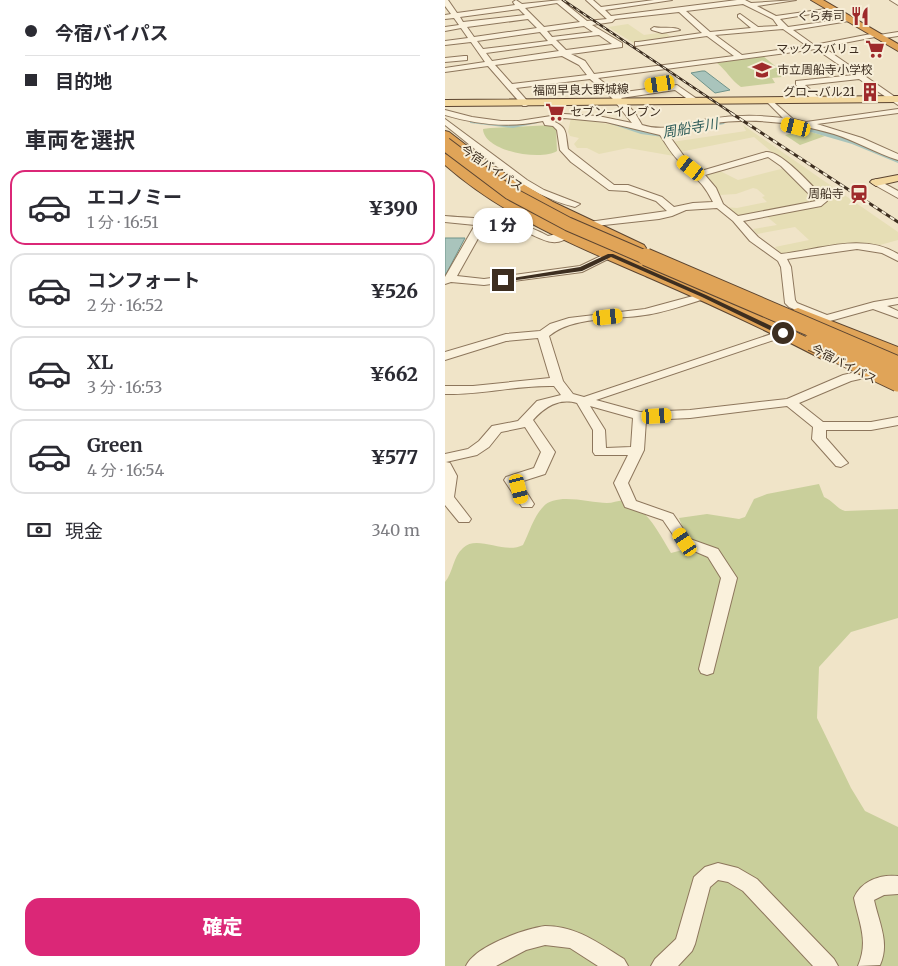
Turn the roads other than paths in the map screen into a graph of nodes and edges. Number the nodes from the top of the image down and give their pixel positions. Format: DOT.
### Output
graph roads {
  1 [pos="491,0"];
  2 [pos="515,0"];
  3 [pos="589,0"];
  4 [pos="793,0"];
  5 [pos="816,0"];
  6 [pos="893,0"];
  7 [pos="445,1"];
  8 [pos="742,1"];
  9 [pos="620,3"];
  10 [pos="699,3"];
  11 [pos="898,3"];
  12 [pos="671,4"];
  13 [pos="473,6"];
  14 [pos="753,7"];
  15 [pos="447,8"];
  16 [pos="600,9"];
  17 [pos="499,10"];
  18 [pos="833,10"];
  19 [pos="647,12"];
  20 [pos="477,13"];
  21 [pos="527,14"];
  22 [pos="455,16"];
  23 [pos="687,16"];
  24 [pos="740,16"];
  25 [pos="445,17"];
  26 [pos="610,18"];
  27 [pos="654,18"];
  28 [pos="775,18"];
  29 [pos="849,19"];
  30 [pos="509,23"];
  31 [pos="586,24"];
  32 [pos="463,25"];
  33 [pos="699,27"];
  34 [pos="691,28"];
  35 [pos="785,28"];
  36 [pos="445,29"];
  37 [pos="541,29"];
  38 [pos="654,29"];
  39 [pos="682,29"];
  40 [pos="756,29"];
  41 [pos="599,33"];
  42 [pos="708,34"];
  43 [pos="898,34"];
  44 [pos="877,36"];
  45 [pos="473,39"];
  46 [pos="552,40"];
  47 [pos="445,43"];
  48 [pos="532,44"];
  49 [pos="638,44"];
  50 [pos="815,47"];
  51 [pos="480,48"];
  52 [pos="898,48"];
  53 [pos="445,52"];
  54 [pos="696,53"];
  55 [pos="565,54"];
  56 [pos="543,57"];
  57 [pos="740,57"];
  58 [pos="464,58"];
  59 [pos="445,60"];
  60 [pos="576,60"];
  61 [pos="677,60"];
  62 [pos="709,62"];
  63 [pos="491,65"];
  64 [pos="684,65"];
  65 [pos="531,66"];
  66 [pos="445,70"];
  67 [pos="592,77"];
  68 [pos="860,77"];
  69 [pos="512,86"];
  70 [pos="657,87"];
  71 [pos="615,97"];
  72 [pos="769,100"];
  73 [pos="818,100"];
  74 [pos="896,100"];
  75 [pos="696,101"];
  76 [pos="667,102"];
  77 [pos="525,104"];
  78 [pos="446,106"];
  79 [pos="898,111"];
  80 [pos="546,118"];
  81 [pos="789,119"];
  82 [pos="772,120"];
  83 [pos="445,121"];
  84 [pos="801,124"];
  85 [pos="639,127"];
  86 [pos="663,134"];
  87 [pos="445,135"];
  88 [pos="445,144"];
  89 [pos="445,156"];
  90 [pos="898,157"];
  91 [pos="898,164"];
  92 [pos="699,174"];
  93 [pos="898,178"];
  94 [pos="876,182"];
  95 [pos="898,195"];
  96 [pos="575,204"];
  97 [pos="719,204"];
  98 [pos="673,211"];
  99 [pos="445,219"];
  100 [pos="736,219"];
  101 [pos="482,222"];
  102 [pos="589,225"];
  103 [pos="566,235"];
  104 [pos="611,255"];
  105 [pos="780,257"];
  106 [pos="898,258"];
  107 [pos="448,280"];
  108 [pos="704,294"];
  109 [pos="898,302"];
  110 [pos="874,305"];
  111 [pos="898,315"];
  112 [pos="816,321"];
  113 [pos="783,333"];
  114 [pos="543,335"];
  115 [pos="898,353"];
  116 [pos="445,356"];
  117 [pos="898,358"];
  118 [pos="898,365"];
  119 [pos="865,374"];
  120 [pos="898,374"];
  121 [pos="557,382"];
  122 [pos="898,383"];
  123 [pos="445,390"];
  124 [pos="898,391"];
  125 [pos="569,397"];
  126 [pos="587,400"];
  127 [pos="791,402"];
  128 [pos="641,416"];
  129 [pos="526,420"];
  130 [pos="898,421"];
  131 [pos="820,426"];
  132 [pos="636,451"];
  133 [pos="445,458"];
  134 [pos="841,463"];
  135 [pos="445,466"];
  136 [pos="527,504"];
  137 [pos="464,520"];
  138 [pos="707,669"];
  139 [pos="898,885"];
  140 [pos="477,966"];
  141 [pos="617,966"];
  142 [pos="662,966"];
  143 [pos="827,966"];
  144 [pos="869,966"];
  1 -- 17 [label="street"];
  2 -- 21 [label="street"];
  3 -- 16 [label="street"];
  4 -- 14 [label="street"];
  5 -- 18 [label="highway"];
  6 -- 11 [label="street"];
  7 -- 15 [label="street"];
  8 -- 12 [label="street"];
  8 -- 14 [label="street"];
  9 -- 16 [label="street"];
  10 -- 12 [label="street"];
  12 -- 16 [label="street"];
  12 -- 19 [label="street"];
  12 -- 23 [label="street"];
  13 -- 20 [label="street"];
  14 -- 23 [label="street"];
  14 -- 28 [label="street"];
  15 -- 22 [label="street"];
  16 -- 26 [label="street"];
  17 -- 20 [label="street"];
  17 -- 21 [label="street"];
  18 -- 28 [label="street"];
  18 -- 29 [label="highway"];
  19 -- 26 [label="street"];
  19 -- 27 [label="street"];
  20 -- 22 [label="street"];
  21 -- 30 [label="street"];
  21 -- 31 [label="street"];
  21 -- 32 [label="street"];
  21 -- 37 [label="street"];
  22 -- 25 [label="street"];
  22 -- 32 [label="street"];
  23 -- 33 [label="street"];
  24 -- 40 [label="street"];
  26 -- 31 [label="street"];
  28 -- 35 [label="street"];
  29 -- 35 [label="street"];
  29 -- 44 [label="highway"];
  31 -- 37 [label="street"];
  31 -- 41 [label="street"];
  32 -- 36 [label="street"];
  32 -- 45 [label="street"];
  33 -- 34 [label="street"];
  33 -- 42 [label="street"];
  35 -- 40 [label="street"];
  35 -- 50 [label="street"];
  37 -- 45 [label="street"];
  37 -- 46 [label="street"];
  38 -- 39 [label="street"];
  40 -- 42 [label="street"];
  41 -- 46 [label="street"];
  41 -- 55 [label="street"];
  42 -- 49 [label="street"];
  42 -- 57 [label="street"];
  43 -- 44 [label="street"];
  44 -- 50 [label="street"];
  44 -- 52 [label="highway"];
  45 -- 47 [label="street"];
  45 -- 51 [label="street"];
  46 -- 48 [label="street"];
  46 -- 55 [label="street"];
  48 -- 51 [label="street"];
  48 -- 56 [label="street"];
  50 -- 57 [label="street"];
  50 -- 68 [label="street"];
  51 -- 53 [label="street"];
  51 -- 63 [label="street"];
  54 -- 62 [label="street"];
  55 -- 56 [label="street"];
  55 -- 60 [label="street"];
  56 -- 63 [label="street"];
  57 -- 62 [label="street"];
  58 -- 59 [label="street"];
  60 -- 65 [label="street"];
  60 -- 67 [label="street"];
  61 -- 64 [label="street"];
  62 -- 64 [label="street"];
  63 -- 66 [label="street"];
  63 -- 69 [label="street"];
  64 -- 67 [label="street"];
  67 -- 69 [label="street"];
  67 -- 71 [label="street"];
  68 -- 73 [label="street"];
  68 -- 74 [label="street"];
  69 -- 77 [label="street"];
  70 -- 71 [label="street"];
  70 -- 75 [label="street"];
  70 -- 76 [label="street"];
  71 -- 76 [label="main road, 福岡早良大野城線"];
  71 -- 77 [label="main road, 福岡早良大野城線"];
  71 -- 85 [label="street"];
  72 -- 73 [label="main road, 福岡早良大野城線"];
  72 -- 75 [label="main road, 福岡早良大野城線"];
  72 -- 81 [label="street"];
  73 -- 74 [label="main road, 福岡早良大野城線"];
  75 -- 76 [label="main road, 福岡早良大野城線"];
  77 -- 78 [label="main road, 福岡早良大野城線"];
  78 -- 80 [label="street"];
  79 -- 84 [label="street"];
  80 -- 85 [label="street"];
  80 -- 98 [label="street"];
  81 -- 82 [label="street"];
  81 -- 84 [label="street"];
  82 -- 86 [label="street"];
  82 -- 91 [label="street"];
  83 -- 96 [label="street"];
  84 -- 90 [label="street"];
  85 -- 86 [label="street"];
  86 -- 92 [label="street"];
  87 -- 102 [label="highway, 今宿バイパス"];
  88 -- 112 [label="highway, bridge"];
  89 -- 103 [label="highway, 今宿バイパス"];
  89 -- 108 [label="highway"];
  92 -- 97 [label="street"];
  92 -- 100 [label="street"];
  93 -- 94 [label="main road"];
  94 -- 95 [label="street"];
  97 -- 98 [label="street"];
  97 -- 100 [label="street"];
  98 -- 102 [label="street"];
  99 -- 101 [label="street"];
  100 -- 105 [label="street"];
  101 -- 103 [label="street"];
  101 -- 107 [label="street"];
  102 -- 112 [label="highway, 今宿バイパス"];
  103 -- 104 [label="highway, 今宿バイパス"];
  104 -- 107 [label="street"];
  104 -- 108 [label="highway, 今宿バイパス"];
  105 -- 106 [label="street"];
  105 -- 112 [label="street"];
  108 -- 113 [label="highway, 今宿バイパス"];
  108 -- 114 [label="street"];
  108 -- 120 [label="highway"];
  108 -- 122 [label="highway, bridge"];
  109 -- 110 [label="street"];
  110 -- 111 [label="street"];
  110 -- 112 [label="street"];
  112 -- 113 [label="street"];
  112 -- 115 [label="highway, 今宿バイパス"];
  112 -- 117 [label="highway, bridge"];
  112 -- 118 [label="highway, bridge"];
  113 -- 119 [label="highway, 今宿バイパス"];
  113 -- 126 [label="street"];
  114 -- 116 [label="street"];
  114 -- 121 [label="street"];
  119 -- 124 [label="highway, 今宿バイパス"];
  119 -- 127 [label="street"];
  121 -- 123 [label="street"];
  121 -- 125 [label="street"];
  125 -- 126 [label="street"];
  125 -- 129 [label="street"];
  126 -- 128 [label="street"];
  126 -- 132 [label="street"];
  127 -- 128 [label="street"];
  127 -- 131 [label="street"];
  128 -- 132 [label="street"];
  129 -- 133 [label="street"];
  129 -- 136 [label="street"];
  130 -- 131 [label="street"];
  131 -- 134 [label="street"];
  132 -- 138 [label="street"];
  135 -- 137 [label="street"];
  139 -- 144 [label="street"];
  140 -- 141 [label="street"];
  142 -- 143 [label="street"];
}
